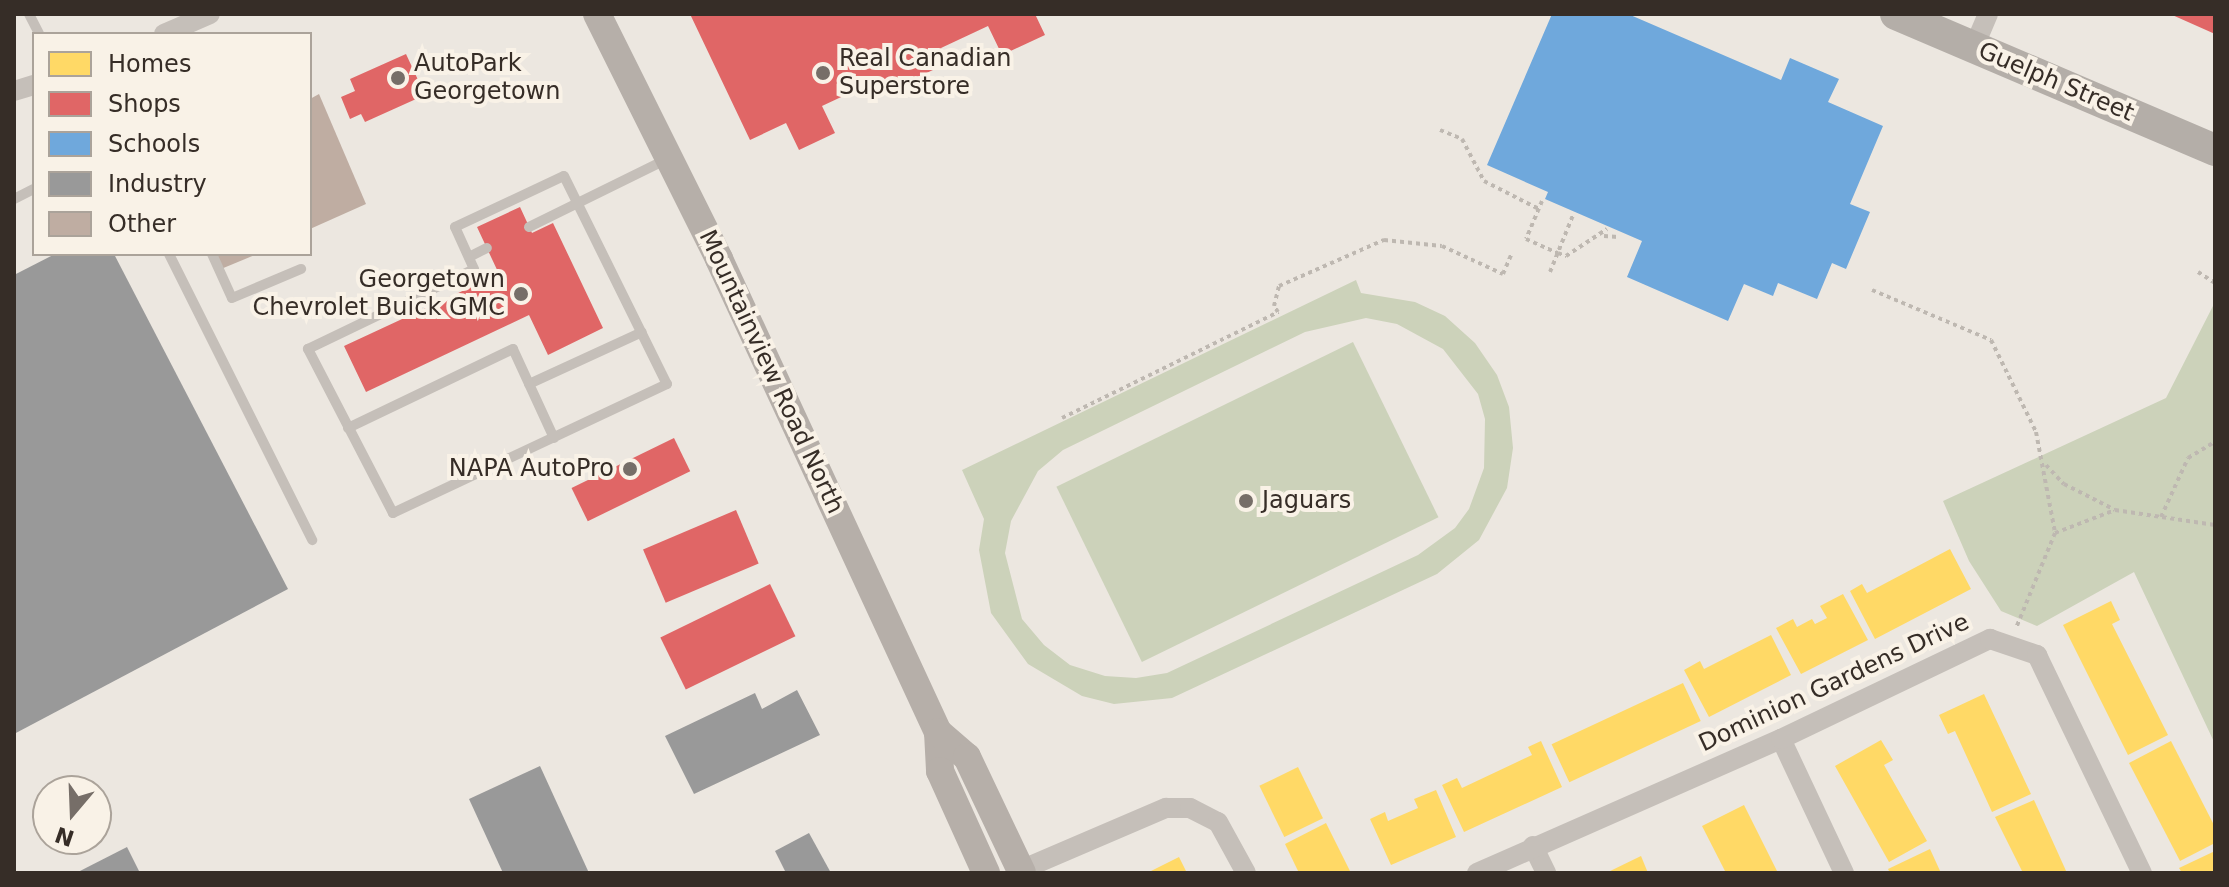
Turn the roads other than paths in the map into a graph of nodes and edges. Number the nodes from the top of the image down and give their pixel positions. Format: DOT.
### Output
graph roads {
  1 [pos="29,14"];
  2 [pos="210,14"];
  3 [pos="597,14"];
  4 [pos="1896,14"];
  5 [pos="1988,14"];
  6 [pos="38,32"];
  7 [pos="169,32"];
  8 [pos="1974,47"];
  9 [pos="2215,150"];
  10 [pos="669,158"];
  11 [pos="32,190"];
  12 [pos="14,199"];
  13 [pos="577,202"];
  14 [pos="529,227"];
  15 [pos="487,248"];
  16 [pos="170,256"];
  17 [pos="213,256"];
  18 [pos="469,257"];
  19 [pos="301,269"];
  20 [pos="642,332"];
  21 [pos="529,384"];
  22 [pos="348,428"];
  23 [pos="554,438"];
  24 [pos="312,540"];
  25 [pos="938,732"];
  26 [pos="1781,739"];
  27 [pos="1533,846"];
  28 [pos="1019,872"];
  29 [pos="986,873"];
  30 [pos="1246,873"];
  31 [pos="1477,873"];
  32 [pos="1546,873"];
  33 [pos="1844,873"];
  34 [pos="2142,873"];
  1 -- 6 [label="lane"];
  2 -- 7 [label="street"];
  3 -- 10 [label="main road, Mountainview Road North"];
  4 -- 8 [label="main road, Guelph Street"];
  5 -- 8 [label="street"];
  8 -- 9 [label="main road, Guelph Street"];
  10 -- 13 [label="lane"];
  10 -- 25 [label="main road, Mountainview Road North"];
  11 -- 12 [label="lane"];
  13 -- 14 [label="lane"];
  13 -- 18 [label="lane"];
  13 -- 20 [label="lane"];
  15 -- 18 [label="lane"];
  16 -- 24 [label="lane"];
  17 -- 19 [label="lane"];
  18 -- 22 [label="lane"];
  20 -- 21 [label="lane"];
  20 -- 23 [label="lane"];
  21 -- 22 [label="lane"];
  21 -- 23 [label="lane"];
  22 -- 23 [label="lane"];
  25 -- 28 [label="main road, Mountainview Road North"];
  25 -- 29 [label="main road, Mountainview Road North"];
  26 -- 27 [label="street, Dominion Gardens Drive"];
  26 -- 33 [label="street"];
  26 -- 34 [label="street, Dominion Gardens Drive"];
  27 -- 31 [label="street, Dominion Gardens Drive"];
  27 -- 32 [label="street"];
  28 -- 30 [label="street"];
}
